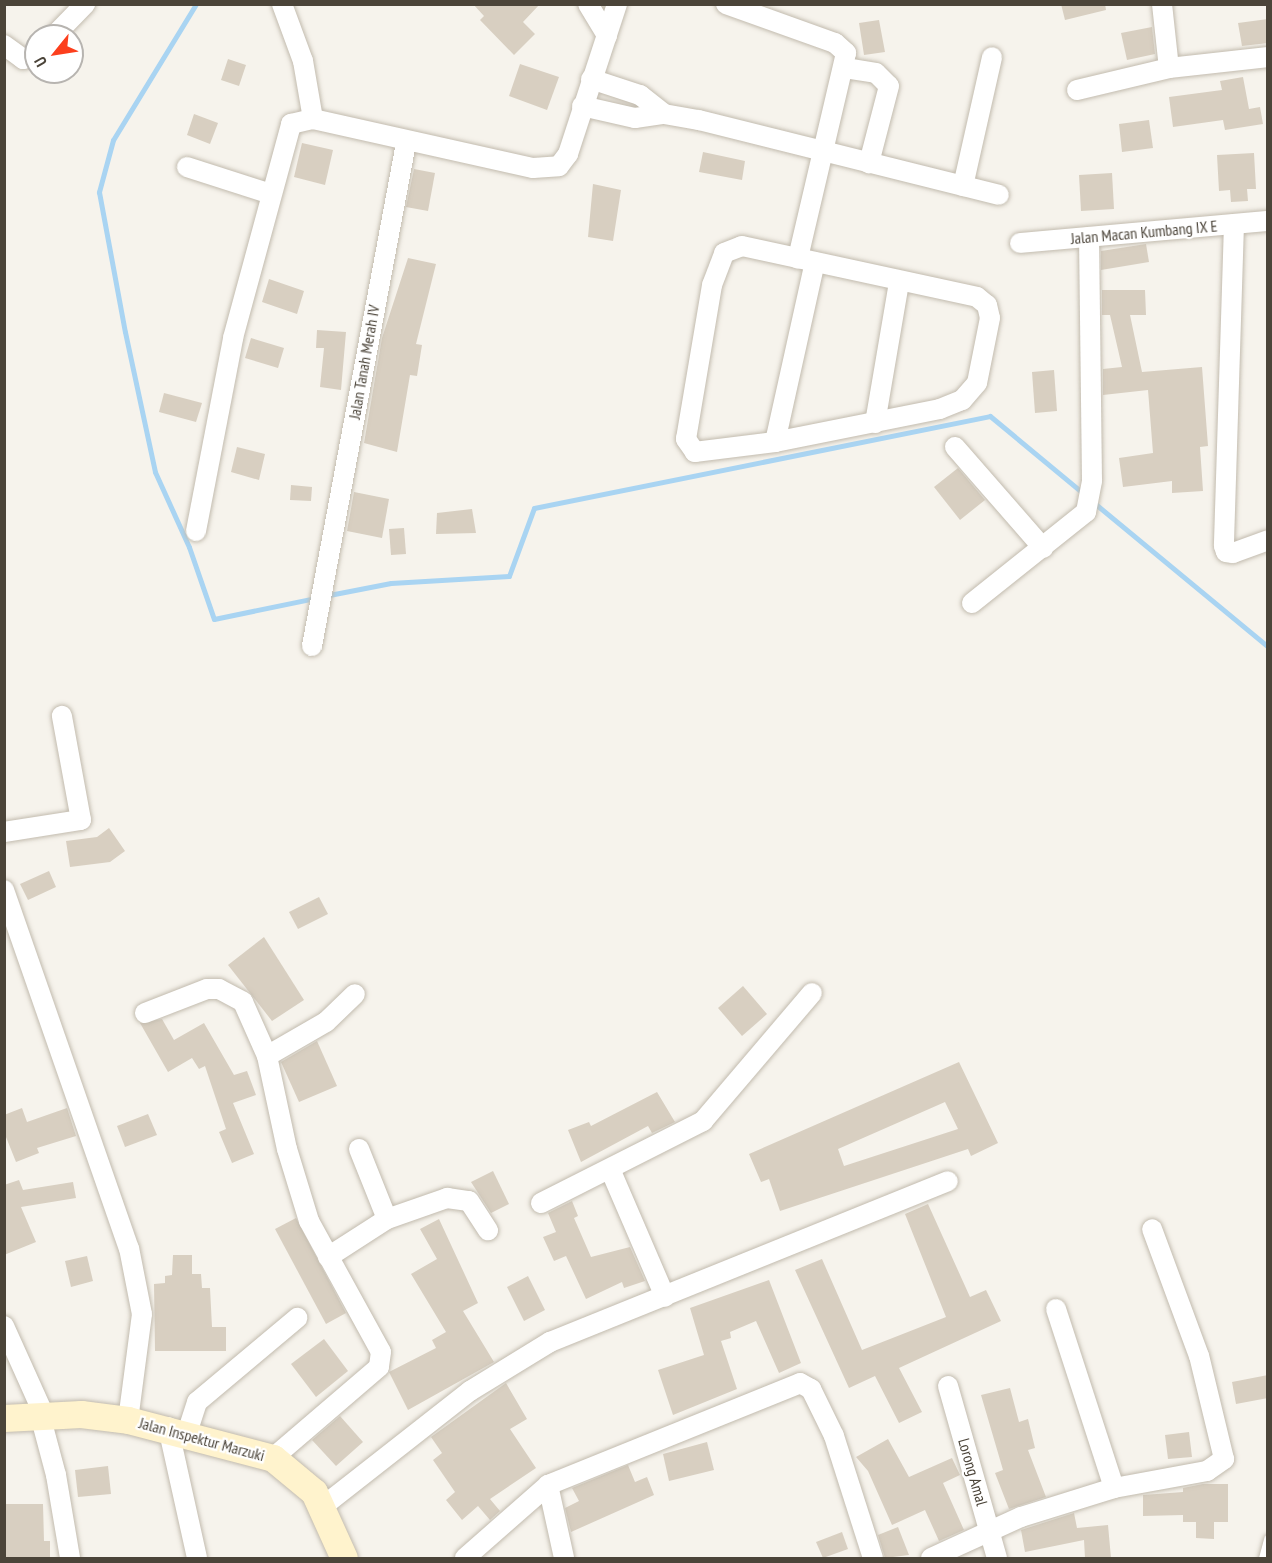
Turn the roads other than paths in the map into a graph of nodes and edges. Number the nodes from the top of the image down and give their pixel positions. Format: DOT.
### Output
graph roads {
  1 [pos="85,4"];
  2 [pos="282,4"];
  3 [pos="588,4"];
  4 [pos="617,4"];
  5 [pos="726,4"];
  6 [pos="1162,4"];
  7 [pos="66,24"];
  8 [pos="607,36"];
  9 [pos="4,45"];
  10 [pos="992,57"];
  11 [pos="1268,57"];
  12 [pos="24,59"];
  13 [pos="845,68"];
  14 [pos="1169,68"];
  15 [pos="591,79"];
  16 [pos="1077,90"];
  17 [pos="582,106"];
  18 [pos="664,114"];
  19 [pos="314,119"];
  20 [pos="406,143"];
  21 [pos="822,151"];
  22 [pos="869,163"];
  23 [pos="187,167"];
  24 [pos="963,186"];
  25 [pos="271,194"];
  26 [pos="999,195"];
  27 [pos="1268,221"];
  28 [pos="1234,224"];
  29 [pos="1089,237"];
  30 [pos="1020,243"];
  31 [pos="806,260"];
  32 [pos="899,282"];
  33 [pos="875,423"];
  34 [pos="775,442"];
  35 [pos="955,447"];
  36 [pos="196,531"];
  37 [pos="1268,540"];
  38 [pos="1043,548"];
  39 [pos="972,603"];
  40 [pos="312,646"];
  41 [pos="62,716"];
  42 [pos="4,832"];
  43 [pos="4,890"];
  44 [pos="812,993"];
  45 [pos="355,994"];
  46 [pos="145,1013"];
  47 [pos="267,1056"];
  48 [pos="359,1149"];
  49 [pos="610,1169"];
  50 [pos="948,1181"];
  51 [pos="541,1203"];
  52 [pos="387,1219"];
  53 [pos="488,1230"];
  54 [pos="1152,1230"];
  55 [pos="328,1257"];
  56 [pos="665,1297"];
  57 [pos="1056,1309"];
  58 [pos="297,1318"];
  59 [pos="4,1326"];
  60 [pos="948,1386"];
  61 [pos="42,1415"];
  62 [pos="4,1418"];
  63 [pos="128,1420"];
  64 [pos="177,1430"];
  65 [pos="273,1458"];
  66 [pos="548,1485"];
  67 [pos="1114,1488"];
  68 [pos="322,1507"];
  69 [pos="989,1530"];
  70 [pos="1268,1539"];
  71 [pos="870,1557"];
  72 [pos="69,1558"];
  73 [pos="197,1558"];
  74 [pos="344,1558"];
  75 [pos="465,1558"];
  76 [pos="564,1558"];
  77 [pos="931,1558"];
  78 [pos="997,1558"];
  79 [pos="1263,1558"];
  1 -- 7 [label="street"];
  2 -- 19 [label="street"];
  3 -- 8 [label="street"];
  4 -- 8 [label="street"];
  5 -- 13 [label="street"];
  6 -- 14 [label="street"];
  8 -- 15 [label="street"];
  9 -- 12 [label="street"];
  10 -- 24 [label="street"];
  11 -- 14 [label="street"];
  13 -- 21 [label="street"];
  13 -- 22 [label="street"];
  14 -- 16 [label="street"];
  15 -- 17 [label="street"];
  15 -- 18 [label="street"];
  17 -- 18 [label="street"];
  17 -- 20 [label="street"];
  18 -- 21 [label="street"];
  19 -- 20 [label="street"];
  19 -- 25 [label="street"];
  20 -- 40 [label="street, Jalan Tanah Merah IV"];
  21 -- 22 [label="street"];
  21 -- 31 [label="street"];
  22 -- 24 [label="street"];
  23 -- 25 [label="street"];
  24 -- 26 [label="street"];
  25 -- 36 [label="street"];
  27 -- 28 [label="street, Jalan Macan Kumbang IX E"];
  28 -- 29 [label="street, Jalan Macan Kumbang IX E"];
  28 -- 37 [label="street"];
  29 -- 30 [label="street, Jalan Macan Kumbang IX E"];
  29 -- 38 [label="street"];
  31 -- 32 [label="street"];
  31 -- 34 [label="street"];
  31 -- 34 [label="street"];
  32 -- 33 [label="street"];
  32 -- 33 [label="street"];
  33 -- 34 [label="street"];
  35 -- 38 [label="street"];
  38 -- 39 [label="street"];
  41 -- 42 [label="street"];
  43 -- 63 [label="street"];
  44 -- 49 [label="street"];
  45 -- 47 [label="street"];
  46 -- 47 [label="street"];
  47 -- 55 [label="street"];
  48 -- 52 [label="street"];
  49 -- 51 [label="street"];
  49 -- 56 [label="street"];
  50 -- 56 [label="street"];
  52 -- 53 [label="street"];
  52 -- 55 [label="street"];
  54 -- 67 [label="street"];
  55 -- 65 [label="street"];
  56 -- 68 [label="street"];
  57 -- 67 [label="street"];
  58 -- 64 [label="street"];
  59 -- 61 [label="street"];
  60 -- 69 [label="street, Lorong Amal"];
  61 -- 62 [label="street, Jalan Inspektur Marzuki"];
  61 -- 63 [label="street, Jalan Inspektur Marzuki"];
  61 -- 72 [label="street"];
  63 -- 64 [label="street, Jalan Inspektur Marzuki"];
  64 -- 65 [label="street, Jalan Inspektur Marzuki"];
  64 -- 73 [label="street"];
  65 -- 68 [label="street, Jalan Inspektur Marzuki"];
  66 -- 71 [label="street"];
  66 -- 75 [label="street"];
  66 -- 76 [label="street"];
  67 -- 69 [label="street"];
  68 -- 74 [label="street, Jalan Inspektur Marzuki"];
  69 -- 77 [label="street"];
  69 -- 78 [label="street, Lorong Amal"];
  70 -- 79 [label="lane"];
}
